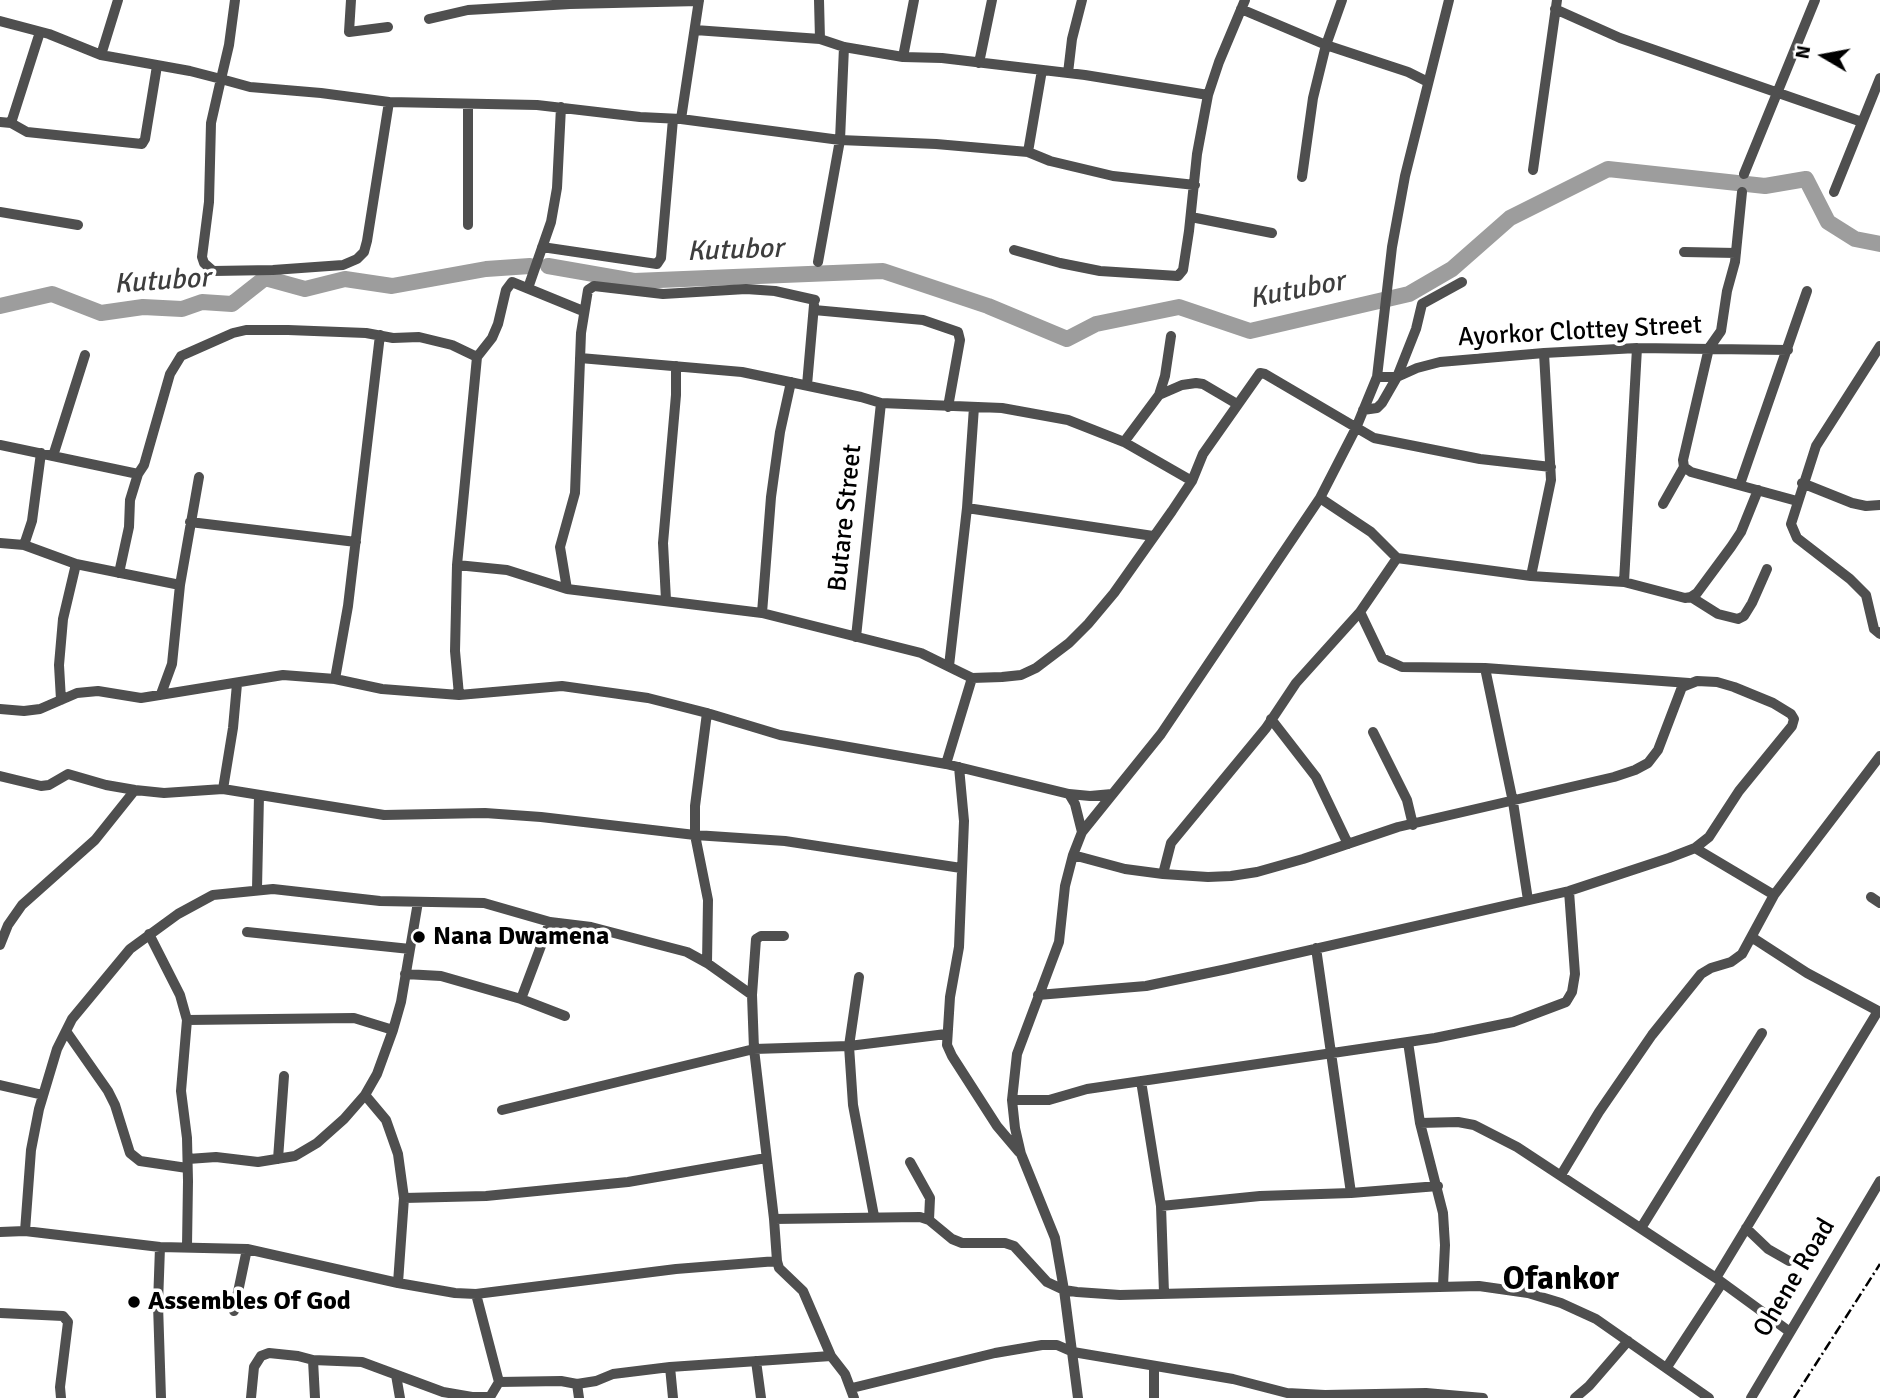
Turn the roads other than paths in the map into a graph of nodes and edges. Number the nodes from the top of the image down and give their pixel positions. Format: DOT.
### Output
graph roads {
  1 [pos="118,0"];
  2 [pos="235,0"];
  3 [pos="351,0"];
  4 [pos="699,0"];
  5 [pos="819,0"];
  6 [pos="914,0"];
  7 [pos="992,0"];
  8 [pos="1082,0"];
  9 [pos="1342,0"];
  10 [pos="1449,0"];
  11 [pos="1814,0"];
  12 [pos="570,2"];
  13 [pos="468,5"];
  14 [pos="1243,5"];
  15 [pos="1556,5"];
  16 [pos="429,19"];
  17 [pos="0,21"];
  18 [pos="388,27"];
  19 [pos="695,30"];
  20 [pos="40,32"];
  21 [pos="820,39"];
  22 [pos="1326,45"];
  23 [pos="844,47"];
  24 [pos="101,55"];
  25 [pos="903,57"];
  26 [pos="979,63"];
  27 [pos="157,66"];
  28 [pos="1042,70"];
  29 [pos="1068,73"];
  30 [pos="1880,78"];
  31 [pos="221,79"];
  32 [pos="1428,82"];
  33 [pos="1778,92"];
  34 [pos="1208,95"];
  35 [pos="388,102"];
  36 [pos="468,105"];
  37 [pos="561,107"];
  38 [pos="677,119"];
  39 [pos="1862,122"];
  40 [pos="6,123"];
  41 [pos="840,140"];
  42 [pos="1028,152"];
  43 [pos="1533,170"];
  44 [pos="1744,174"];
  45 [pos="1302,177"];
  46 [pos="1195,185"];
  47 [pos="1742,192"];
  48 [pos="1834,192"];
  49 [pos="0,212"];
  50 [pos="1191,217"];
  51 [pos="78,225"];
  52 [pos="468,225"];
  53 [pos="1272,233"];
  54 [pos="542,247"];
  55 [pos="1014,250"];
  56 [pos="1684,252"];
  57 [pos="1736,253"];
  58 [pos="818,262"];
  59 [pos="1462,282"];
  60 [pos="528,288"];
  61 [pos="1807,291"];
  62 [pos="815,302"];
  63 [pos="583,311"];
  64 [pos="380,335"];
  65 [pos="1171,336"];
  66 [pos="1880,346"];
  67 [pos="1637,348"];
  68 [pos="1709,348"];
  69 [pos="1788,350"];
  70 [pos="1544,353"];
  71 [pos="85,355"];
  72 [pos="477,357"];
  73 [pos="580,358"];
  74 [pos="676,366"];
  75 [pos="1377,377"];
  76 [pos="1396,377"];
  77 [pos="791,383"];
  78 [pos="807,385"];
  79 [pos="1160,394"];
  80 [pos="881,403"];
  81 [pos="1237,404"];
  82 [pos="974,407"];
  83 [pos="948,408"];
  84 [pos="1363,410"];
  85 [pos="1356,428"];
  86 [pos="1124,442"];
  87 [pos="0,445"];
  88 [pos="41,453"];
  89 [pos="53,456"];
  90 [pos="1552,467"];
  91 [pos="1684,467"];
  92 [pos="138,474"];
  93 [pos="199,477"];
  94 [pos="1192,481"];
  95 [pos="1802,483"];
  96 [pos="1740,484"];
  97 [pos="1758,490"];
  98 [pos="1320,498"];
  99 [pos="1797,501"];
  100 [pos="1663,504"];
  101 [pos="1880,505"];
  102 [pos="967,508"];
  103 [pos="190,522"];
  104 [pos="1153,536"];
  105 [pos="356,542"];
  106 [pos="0,543"];
  107 [pos="24,545"];
  108 [pos="1397,558"];
  109 [pos="76,564"];
  110 [pos="457,565"];
  111 [pos="1767,569"];
  112 [pos="119,573"];
  113 [pos="1531,576"];
  114 [pos="1624,582"];
  115 [pos="180,585"];
  116 [pos="567,589"];
  117 [pos="1691,597"];
  118 [pos="666,600"];
  119 [pos="762,612"];
  120 [pos="1360,612"];
  121 [pos="1880,634"];
  122 [pos="856,637"];
  123 [pos="949,666"];
  124 [pos="1485,668"];
  125 [pos="972,678"];
  126 [pos="335,679"];
  127 [pos="1689,683"];
  128 [pos="237,684"];
  129 [pos="161,695"];
  130 [pos="459,695"];
  131 [pos="61,700"];
  132 [pos="0,709"];
  133 [pos="707,713"];
  134 [pos="1271,719"];
  135 [pos="1373,732"];
  136 [pos="1880,756"];
  137 [pos="946,764"];
  138 [pos="959,767"];
  139 [pos="0,776"];
  140 [pos="223,789"];
  141 [pos="135,790"];
  142 [pos="1069,794"];
  143 [pos="1112,794"];
  144 [pos="259,795"];
  145 [pos="1513,802"];
  146 [pos="1413,825"];
  147 [pos="1082,832"];
  148 [pos="695,835"];
  149 [pos="1348,844"];
  150 [pos="1695,848"];
  151 [pos="1073,855"];
  152 [pos="961,868"];
  153 [pos="1163,874"];
  154 [pos="257,889"];
  155 [pos="1569,891"];
  156 [pos="1774,895"];
  157 [pos="1528,900"];
  158 [pos="418,902"];
  159 [pos="550,922"];
  160 [pos="247,932"];
  161 [pos="149,934"];
  162 [pos="784,936"];
  163 [pos="1752,938"];
  164 [pos="0,945"];
  165 [pos="1316,948"];
  166 [pos="410,949"];
  167 [pos="707,963"];
  168 [pos="405,974"];
  169 [pos="859,977"];
  170 [pos="752,995"];
  171 [pos="1038,995"];
  172 [pos="521,999"];
  173 [pos="1879,1011"];
  174 [pos="565,1017"];
  175 [pos="187,1020"];
  176 [pos="393,1030"];
  177 [pos="66,1031"];
  178 [pos="1762,1033"];
  179 [pos="946,1034"];
  180 [pos="1408,1042"];
  181 [pos="849,1046"];
  182 [pos="754,1049"];
  183 [pos="1332,1053"];
  184 [pos="284,1076"];
  185 [pos="1141,1082"];
  186 [pos="0,1085"];
  187 [pos="43,1095"];
  188 [pos="365,1095"];
  189 [pos="1012,1100"];
  190 [pos="502,1110"];
  191 [pos="1420,1123"];
  192 [pos="1021,1154"];
  193 [pos="766,1158"];
  194 [pos="278,1159"];
  195 [pos="911,1162"];
  196 [pos="187,1164"];
  197 [pos="1561,1175"];
  198 [pos="1880,1181"];
  199 [pos="1438,1186"];
  200 [pos="1350,1194"];
  201 [pos="404,1198"];
  202 [pos="1161,1206"];
  203 [pos="874,1216"];
  204 [pos="774,1219"];
  205 [pos="929,1220"];
  206 [pos="1641,1228"];
  207 [pos="1746,1228"];
  208 [pos="25,1231"];
  209 [pos="0,1232"];
  210 [pos="187,1246"];
  211 [pos="160,1247"];
  212 [pos="247,1249"];
  213 [pos="777,1261"];
  214 [pos="1789,1261"];
  215 [pos="1719,1281"];
  216 [pos="398,1283"];
  217 [pos="1443,1286"];
  218 [pos="1064,1290"];
  219 [pos="1164,1293"];
  220 [pos="475,1294"];
  221 [pos="234,1311"];
  222 [pos="0,1313"];
  223 [pos="1790,1332"];
  224 [pos="1628,1341"];
  225 [pos="1073,1352"];
  226 [pos="831,1356"];
  227 [pos="313,1360"];
  228 [pos="756,1361"];
  229 [pos="1154,1366"];
  230 [pos="670,1367"];
  231 [pos="1667,1367"];
  232 [pos="396,1375"];
  233 [pos="499,1382"];
  234 [pos="577,1384"];
  235 [pos="853,1393"];
  236 [pos="1287,1396"];
  237 [pos="1386,1396"];
  238 [pos="490,1397"];
  239 [pos="61,1398"];
  240 [pos="162,1398"];
  241 [pos="251,1398"];
  242 [pos="314,1398"];
  243 [pos="400,1398"];
  244 [pos="579,1398"];
  245 [pos="673,1398"];
  246 [pos="761,1398"];
  247 [pos="1078,1398"];
  248 [pos="1154,1398"];
  249 [pos="1483,1398"];
  250 [pos="1575,1398"];
  251 [pos="1709,1398"];
  252 [pos="1751,1398"];
  1 -- 24 [label="street"];
  2 -- 31 [label="street"];
  3 -- 18 [label="street"];
  4 -- 12 [label="street"];
  4 -- 19 [label="street"];
  5 -- 21 [label="street"];
  6 -- 25 [label="street"];
  7 -- 26 [label="street"];
  8 -- 29 [label="street"];
  9 -- 22 [label="street"];
  10 -- 32 [label="street"];
  11 -- 33 [label="street"];
  12 -- 13 [label="street"];
  13 -- 16 [label="street"];
  14 -- 22 [label="street"];
  14 -- 34 [label="street"];
  15 -- 33 [label="street"];
  15 -- 43 [label="street"];
  17 -- 20 [label="street"];
  19 -- 21 [label="street"];
  19 -- 38 [label="street"];
  20 -- 24 [label="street"];
  20 -- 40 [label="street"];
  21 -- 23 [label="street"];
  22 -- 32 [label="street"];
  22 -- 45 [label="street"];
  23 -- 25 [label="street"];
  23 -- 41 [label="street"];
  24 -- 27 [label="street"];
  25 -- 26 [label="street"];
  26 -- 28 [label="street"];
  27 -- 31 [label="street"];
  27 -- 40 [label="street"];
  28 -- 29 [label="street"];
  28 -- 42 [label="street"];
  29 -- 34 [label="street"];
  30 -- 39 [label="street"];
  31 -- 35 [label="street"];
  31 -- 35 [label="street"];
  32 -- 75 [label="street"];
  33 -- 39 [label="street"];
  33 -- 44 [label="street"];
  34 -- 46 [label="street"];
  35 -- 36 [label="street"];
  36 -- 37 [label="street"];
  36 -- 52 [label="street"];
  37 -- 38 [label="street"];
  37 -- 54 [label="street"];
  38 -- 41 [label="street"];
  38 -- 54 [label="street"];
  39 -- 48 [label="street"];
  41 -- 42 [label="street"];
  41 -- 58 [label="street"];
  42 -- 46 [label="street"];
  46 -- 50 [label="street"];
  47 -- 57 [label="street"];
  49 -- 51 [label="street"];
  50 -- 53 [label="street"];
  50 -- 55 [label="street"];
  54 -- 60 [label="street"];
  56 -- 57 [label="street"];
  57 -- 68 [label="street"];
  59 -- 76 [label="street"];
  60 -- 63 [label="street"];
  60 -- 72 [label="street"];
  61 -- 69 [label="street"];
  62 -- 63 [label="street"];
  62 -- 78 [label="street"];
  62 -- 83 [label="street"];
  63 -- 73 [label="street"];
  64 -- 72 [label="street"];
  64 -- 92 [label="street"];
  64 -- 105 [label="street"];
  65 -- 79 [label="street"];
  66 -- 95 [label="street"];
  67 -- 68 [label="street, Ayorkor Clottey Street"];
  67 -- 70 [label="street, Ayorkor Clottey Street"];
  67 -- 114 [label="street"];
  68 -- 69 [label="street, Ayorkor Clottey Street"];
  68 -- 91 [label="street"];
  69 -- 96 [label="street"];
  70 -- 76 [label="street, Ayorkor Clottey Street"];
  70 -- 90 [label="street"];
  71 -- 89 [label="street"];
  72 -- 110 [label="street"];
  73 -- 74 [label="street"];
  73 -- 116 [label="street"];
  74 -- 77 [label="street"];
  74 -- 118 [label="street"];
  75 -- 76 [label="street, Ayorkor Clottey Street"];
  75 -- 84 [label="street"];
  76 -- 84 [label="street"];
  77 -- 78 [label="street"];
  77 -- 119 [label="street"];
  78 -- 80 [label="street"];
  79 -- 81 [label="street"];
  79 -- 86 [label="street"];
  80 -- 83 [label="street"];
  80 -- 122 [label="street, Butare Street"];
  81 -- 85 [label="street"];
  81 -- 94 [label="street"];
  82 -- 83 [label="street"];
  82 -- 86 [label="street"];
  82 -- 102 [label="street"];
  84 -- 85 [label="street"];
  85 -- 90 [label="street"];
  85 -- 98 [label="street"];
  86 -- 94 [label="street"];
  87 -- 88 [label="street"];
  88 -- 89 [label="street"];
  88 -- 107 [label="street"];
  89 -- 92 [label="street"];
  90 -- 113 [label="street"];
  91 -- 96 [label="street"];
  91 -- 100 [label="street"];
  92 -- 112 [label="street"];
  93 -- 103 [label="street"];
  94 -- 104 [label="street"];
  95 -- 99 [label="street"];
  95 -- 101 [label="street"];
  96 -- 97 [label="street"];
  97 -- 99 [label="street"];
  97 -- 117 [label="street"];
  98 -- 108 [label="street"];
  98 -- 143 [label="street"];
  99 -- 121 [label="street"];
  102 -- 104 [label="street"];
  102 -- 123 [label="street"];
  103 -- 105 [label="street"];
  103 -- 115 [label="street"];
  104 -- 125 [label="street"];
  105 -- 126 [label="street"];
  106 -- 107 [label="street"];
  107 -- 109 [label="street"];
  108 -- 113 [label="street"];
  108 -- 120 [label="street"];
  109 -- 112 [label="street"];
  109 -- 131 [label="street"];
  110 -- 116 [label="street"];
  110 -- 130 [label="street"];
  111 -- 117 [label="street"];
  112 -- 115 [label="street"];
  113 -- 114 [label="street"];
  114 -- 117 [label="street"];
  115 -- 129 [label="street"];
  116 -- 118 [label="street"];
  118 -- 119 [label="street"];
  119 -- 122 [label="street"];
  120 -- 124 [label="street"];
  120 -- 134 [label="street"];
  122 -- 123 [label="street"];
  123 -- 125 [label="street"];
  124 -- 127 [label="street"];
  124 -- 145 [label="street"];
  125 -- 137 [label="street"];
  126 -- 128 [label="street"];
  126 -- 130 [label="street"];
  127 -- 145 [label="street"];
  127 -- 150 [label="street"];
  128 -- 129 [label="street"];
  128 -- 140 [label="street"];
  129 -- 131 [label="street"];
  130 -- 133 [label="street"];
  131 -- 132 [label="street"];
  133 -- 137 [label="street"];
  133 -- 148 [label="street"];
  134 -- 149 [label="street"];
  134 -- 153 [label="street"];
  135 -- 146 [label="street"];
  136 -- 156 [label="street"];
  137 -- 138 [label="street"];
  138 -- 142 [label="street"];
  138 -- 152 [label="street"];
  139 -- 141 [label="street"];
  140 -- 141 [label="street"];
  140 -- 144 [label="street"];
  141 -- 164 [label="street"];
  142 -- 143 [label="street"];
  142 -- 147 [label="street"];
  143 -- 147 [label="street"];
  144 -- 148 [label="street"];
  144 -- 154 [label="street"];
  145 -- 146 [label="street"];
  145 -- 157 [label="street"];
  146 -- 149 [label="street"];
  147 -- 151 [label="street"];
  148 -- 152 [label="street"];
  148 -- 167 [label="street"];
  149 -- 153 [label="street"];
  150 -- 155 [label="street"];
  150 -- 156 [label="street"];
  151 -- 153 [label="street"];
  151 -- 171 [label="street"];
  152 -- 179 [label="street"];
  154 -- 158 [label="street"];
  154 -- 161 [label="street"];
  155 -- 157 [label="street"];
  155 -- 180 [label="street"];
  156 -- 163 [label="street"];
  157 -- 165 [label="street"];
  158 -- 159 [label="street"];
  158 -- 166 [label="street"];
  159 -- 167 [label="street"];
  159 -- 172 [label="street"];
  160 -- 166 [label="street"];
  161 -- 175 [label="street"];
  161 -- 177 [label="street"];
  162 -- 170 [label="street"];
  163 -- 173 [label="street"];
  163 -- 197 [label="street"];
  165 -- 171 [label="street"];
  165 -- 183 [label="street"];
  166 -- 168 [label="street"];
  167 -- 170 [label="street"];
  168 -- 172 [label="street"];
  168 -- 176 [label="street"];
  169 -- 181 [label="street"];
  170 -- 182 [label="street"];
  171 -- 189 [label="street"];
  172 -- 174 [label="street"];
  173 -- 207 [label="street"];
  175 -- 176 [label="street"];
  175 -- 196 [label="street"];
  176 -- 188 [label="street"];
  177 -- 187 [label="street"];
  177 -- 196 [label="street"];
  178 -- 206 [label="street"];
  179 -- 181 [label="street"];
  179 -- 192 [label="street"];
  180 -- 183 [label="street"];
  180 -- 191 [label="street"];
  181 -- 182 [label="street"];
  181 -- 203 [label="street"];
  182 -- 190 [label="street"];
  182 -- 193 [label="street"];
  183 -- 185 [label="street"];
  183 -- 200 [label="street"];
  184 -- 194 [label="street"];
  185 -- 189 [label="street"];
  185 -- 202 [label="street"];
  186 -- 187 [label="street"];
  187 -- 208 [label="street"];
  188 -- 194 [label="street"];
  188 -- 201 [label="street"];
  189 -- 192 [label="street"];
  191 -- 197 [label="street"];
  191 -- 199 [label="street"];
  192 -- 218 [label="street"];
  193 -- 201 [label="street"];
  193 -- 204 [label="street"];
  194 -- 196 [label="street"];
  195 -- 205 [label="street"];
  196 -- 210 [label="street"];
  197 -- 206 [label="street"];
  198 -- 223 [label="street, Ohene Road"];
  199 -- 200 [label="street"];
  199 -- 217 [label="street"];
  200 -- 202 [label="street"];
  201 -- 216 [label="street"];
  202 -- 219 [label="street"];
  203 -- 204 [label="street"];
  203 -- 205 [label="street"];
  204 -- 213 [label="street"];
  205 -- 218 [label="street"];
  206 -- 215 [label="street"];
  207 -- 214 [label="street"];
  207 -- 215 [label="street"];
  208 -- 209 [label="street"];
  208 -- 211 [label="street"];
  210 -- 211 [label="street"];
  210 -- 212 [label="street"];
  211 -- 240 [label="street"];
  212 -- 216 [label="street"];
  212 -- 221 [label="street"];
  213 -- 220 [label="street"];
  213 -- 226 [label="street"];
  215 -- 223 [label="street"];
  215 -- 231 [label="street"];
  216 -- 220 [label="street"];
  217 -- 219 [label="street"];
  217 -- 224 [label="street"];
  218 -- 219 [label="street"];
  218 -- 225 [label="street"];
  220 -- 233 [label="street"];
  222 -- 239 [label="street"];
  223 -- 252 [label="street, Ohene Road"];
  224 -- 231 [label="street"];
  224 -- 250 [label="street"];
  225 -- 229 [label="street"];
  225 -- 235 [label="street"];
  225 -- 247 [label="street"];
  226 -- 228 [label="street"];
  226 -- 235 [label="street"];
  227 -- 232 [label="street"];
  227 -- 241 [label="street"];
  227 -- 242 [label="street"];
  228 -- 230 [label="street"];
  228 -- 246 [label="street"];
  229 -- 236 [label="street"];
  229 -- 248 [label="street"];
  230 -- 234 [label="street"];
  230 -- 245 [label="street"];
  231 -- 251 [label="street"];
  232 -- 238 [label="street"];
  232 -- 243 [label="street"];
  233 -- 234 [label="street"];
  233 -- 238 [label="street"];
  234 -- 244 [label="street"];
  236 -- 237 [label="street"];
  237 -- 249 [label="street"];
}
